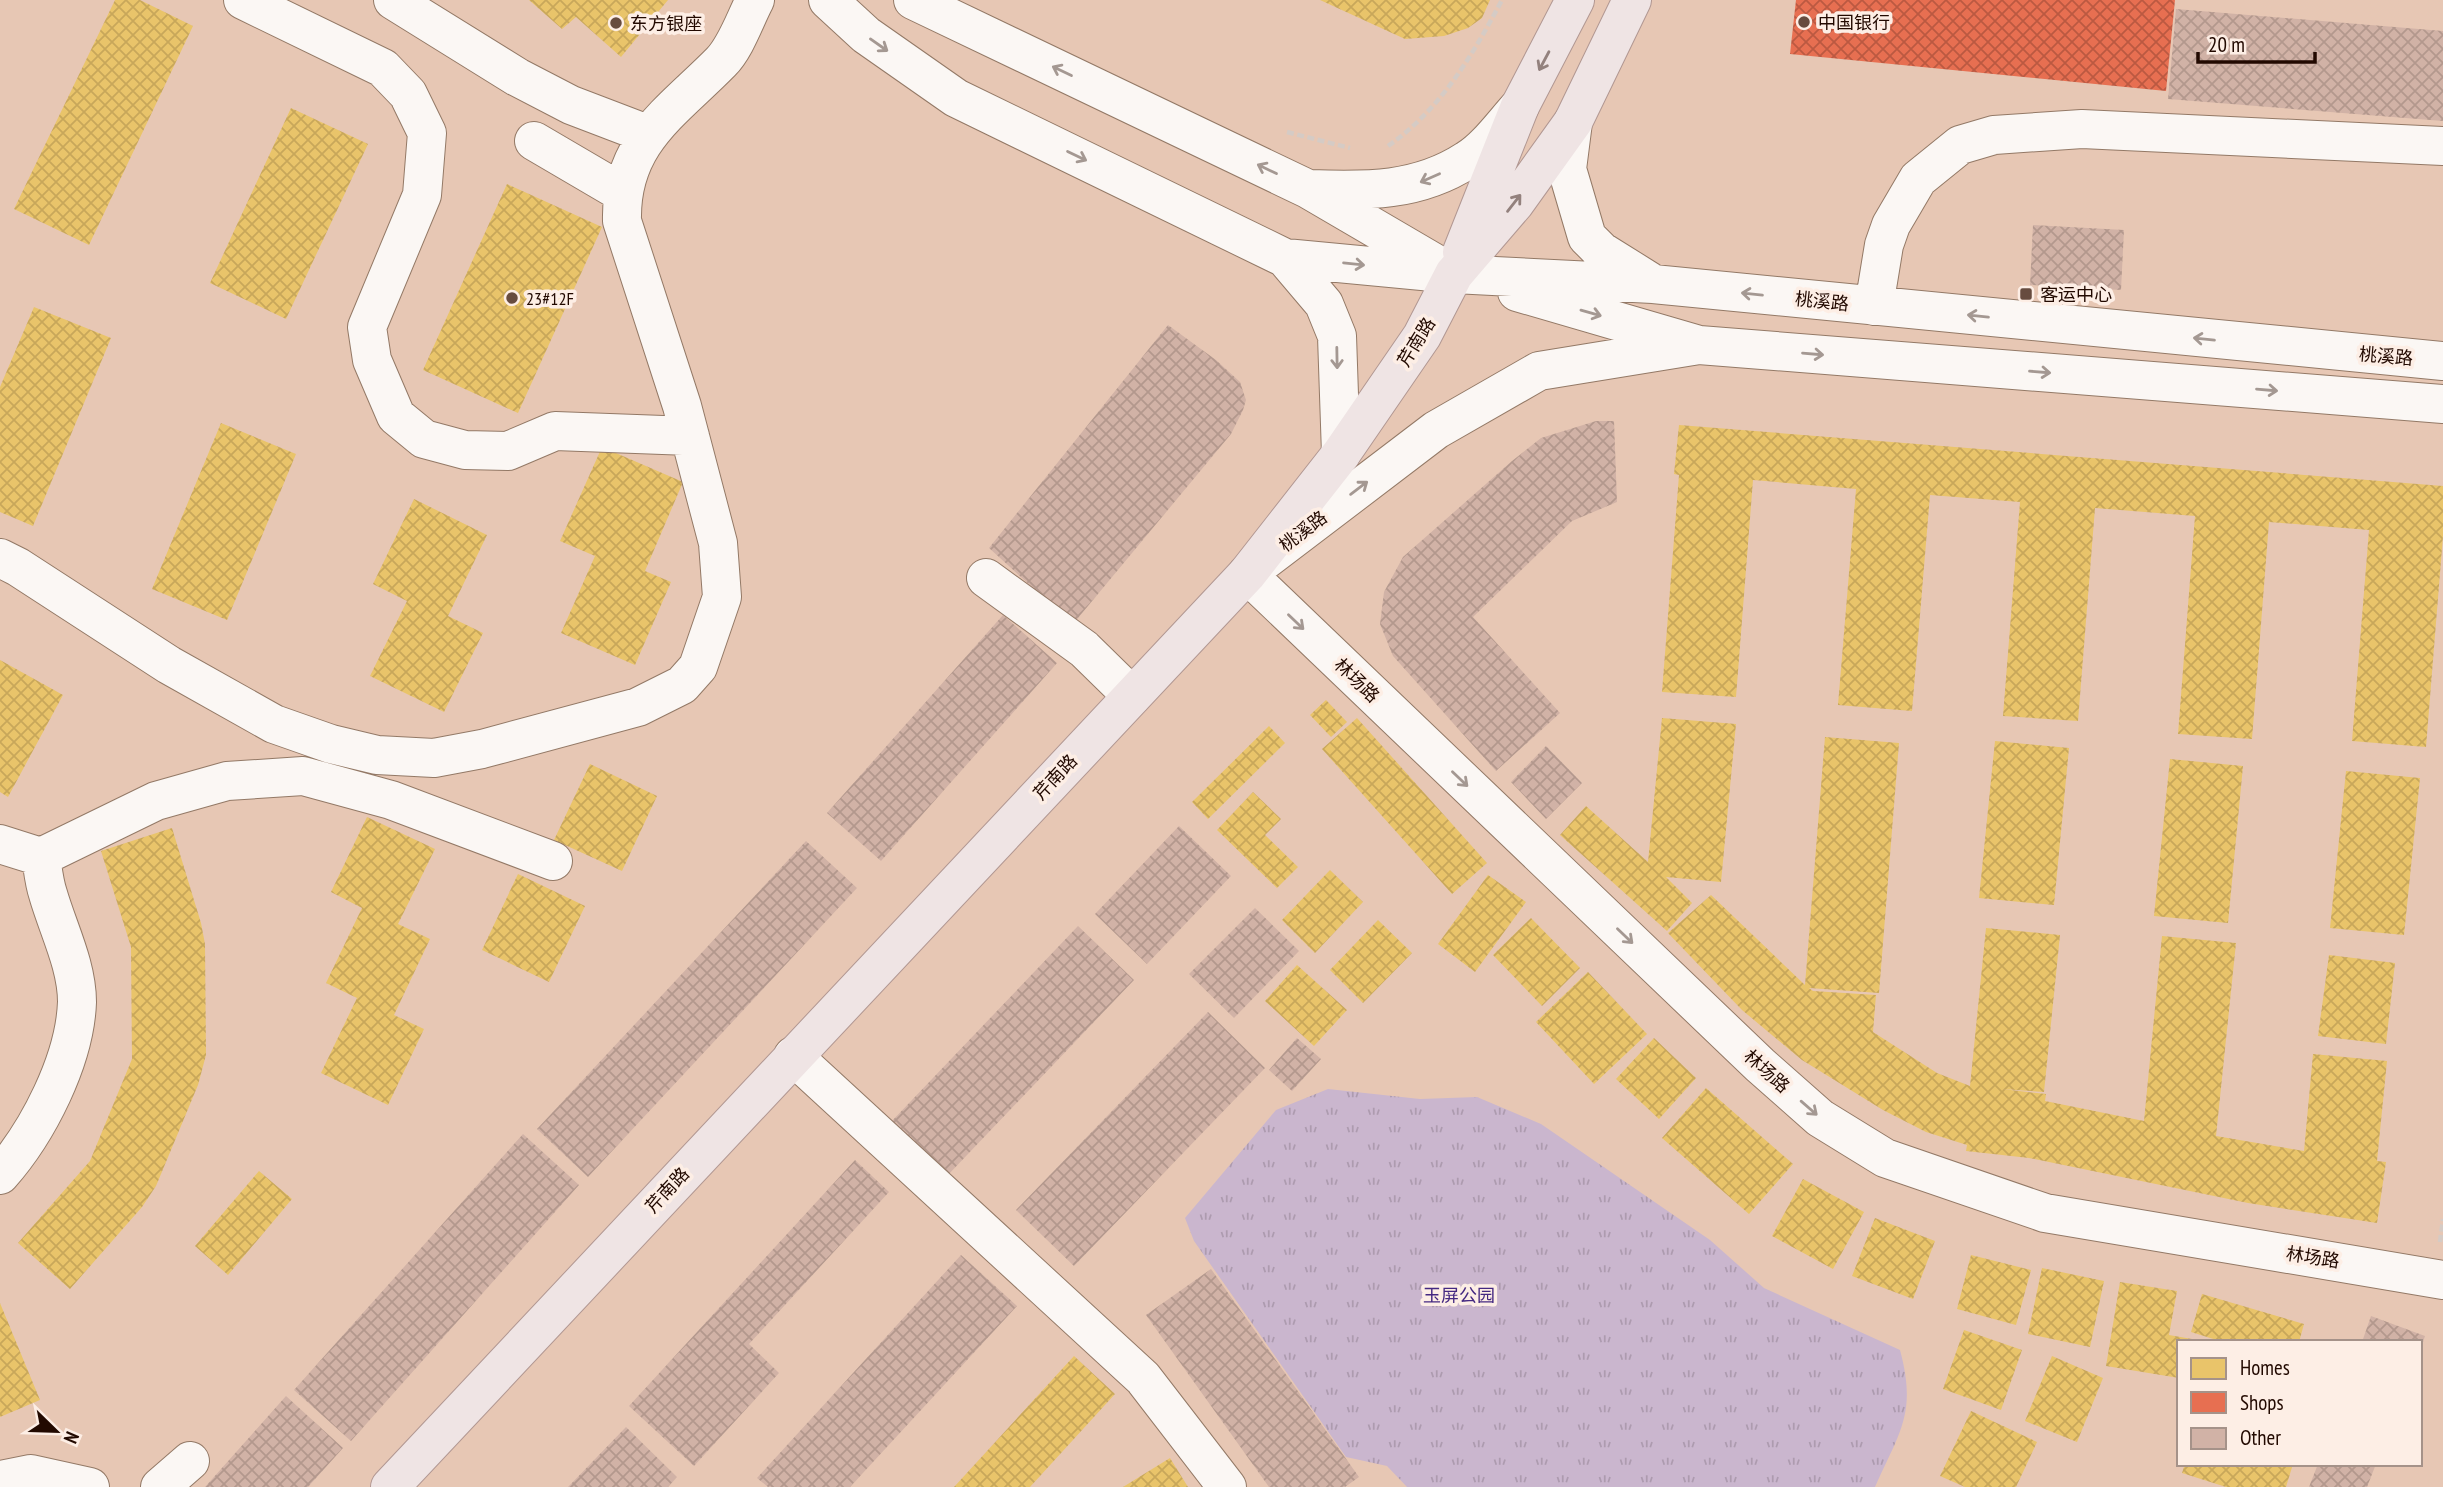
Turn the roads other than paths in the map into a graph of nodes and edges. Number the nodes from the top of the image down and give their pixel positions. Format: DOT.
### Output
graph roads {
  1 [pos="243,0"];
  2 [pos="393,0"];
  3 [pos="755,0"];
  4 [pos="828,0"];
  5 [pos="913,0"];
  6 [pos="1575,0"];
  7 [pos="1632,0"];
  8 [pos="1520,106"];
  9 [pos="1573,121"];
  10 [pos="646,134"];
  11 [pos="534,142"];
  12 [pos="2443,146"];
  13 [pos="1308,189"];
  14 [pos="621,192"];
  15 [pos="1285,258"];
  16 [pos="1454,274"];
  17 [pos="1653,284"];
  18 [pos="1874,306"];
  19 [pos="1699,345"];
  20 [pos="2443,361"];
  21 [pos="2443,404"];
  22 [pos="690,436"];
  23 [pos="1341,454"];
  24 [pos="0,558"];
  25 [pos="1247,574"];
  26 [pos="986,578"];
  27 [pos="1132,696"];
  28 [pos="0,844"];
  29 [pos="41,858"];
  30 [pos="553,861"];
  31 [pos="793,1056"];
  32 [pos="0,1175"];
  33 [pos="2443,1280"];
  34 [pos="190,1461"];
  35 [pos="0,1480"];
  36 [pos="90,1487"];
  37 [pos="160,1487"];
  38 [pos="390,1487"];
  39 [pos="1227,1487"];
  1 -- 22 [label="street"];
  2 -- 10 [label="street"];
  3 -- 10 [label="street"];
  4 -- 15 [label="street, one-way"];
  13 -- 5 [label="street, one-way"];
  6 -- 8 [label="main road, one-way"];
  7 -- 9 [label="main road, 芹南路"];
  8 -- 13 [label="street, one-way"];
  8 -- 16 [label="main road"];
  16 -- 9 [label="main road, 芹南路, one-way"];
  9 -- 17 [label="street"];
  10 -- 14 [label="street"];
  11 -- 14 [label="street"];
  12 -- 18 [label="street"];
  13 -- 16 [label="street"];
  14 -- 22 [label="street"];
  15 -- 16 [label="street, one-way"];
  15 -- 23 [label="street, one-way"];
  16 -- 17 [label="street, 桃溪路"];
  16 -- 19 [label="street, 桃溪路, one-way"];
  16 -- 23 [label="main road, 芹南路"];
  18 -- 17 [label="street, 桃溪路, one-way"];
  20 -- 18 [label="street, 桃溪路, one-way"];
  19 -- 21 [label="street, 桃溪路, one-way"];
  25 -- 19 [label="street, 桃溪路, one-way"];
  22 -- 24 [label="street"];
  23 -- 25 [label="main road, 芹南路"];
  25 -- 27 [label="main road, 芹南路"];
  25 -- 33 [label="street, 林场路, one-way"];
  26 -- 27 [label="street"];
  27 -- 31 [label="main road, 芹南路"];
  28 -- 29 [label="street"];
  29 -- 30 [label="street"];
  29 -- 32 [label="street"];
  31 -- 38 [label="main road, 芹南路"];
  31 -- 39 [label="street"];
  34 -- 37 [label="street"];
  35 -- 36 [label="street"];
}
